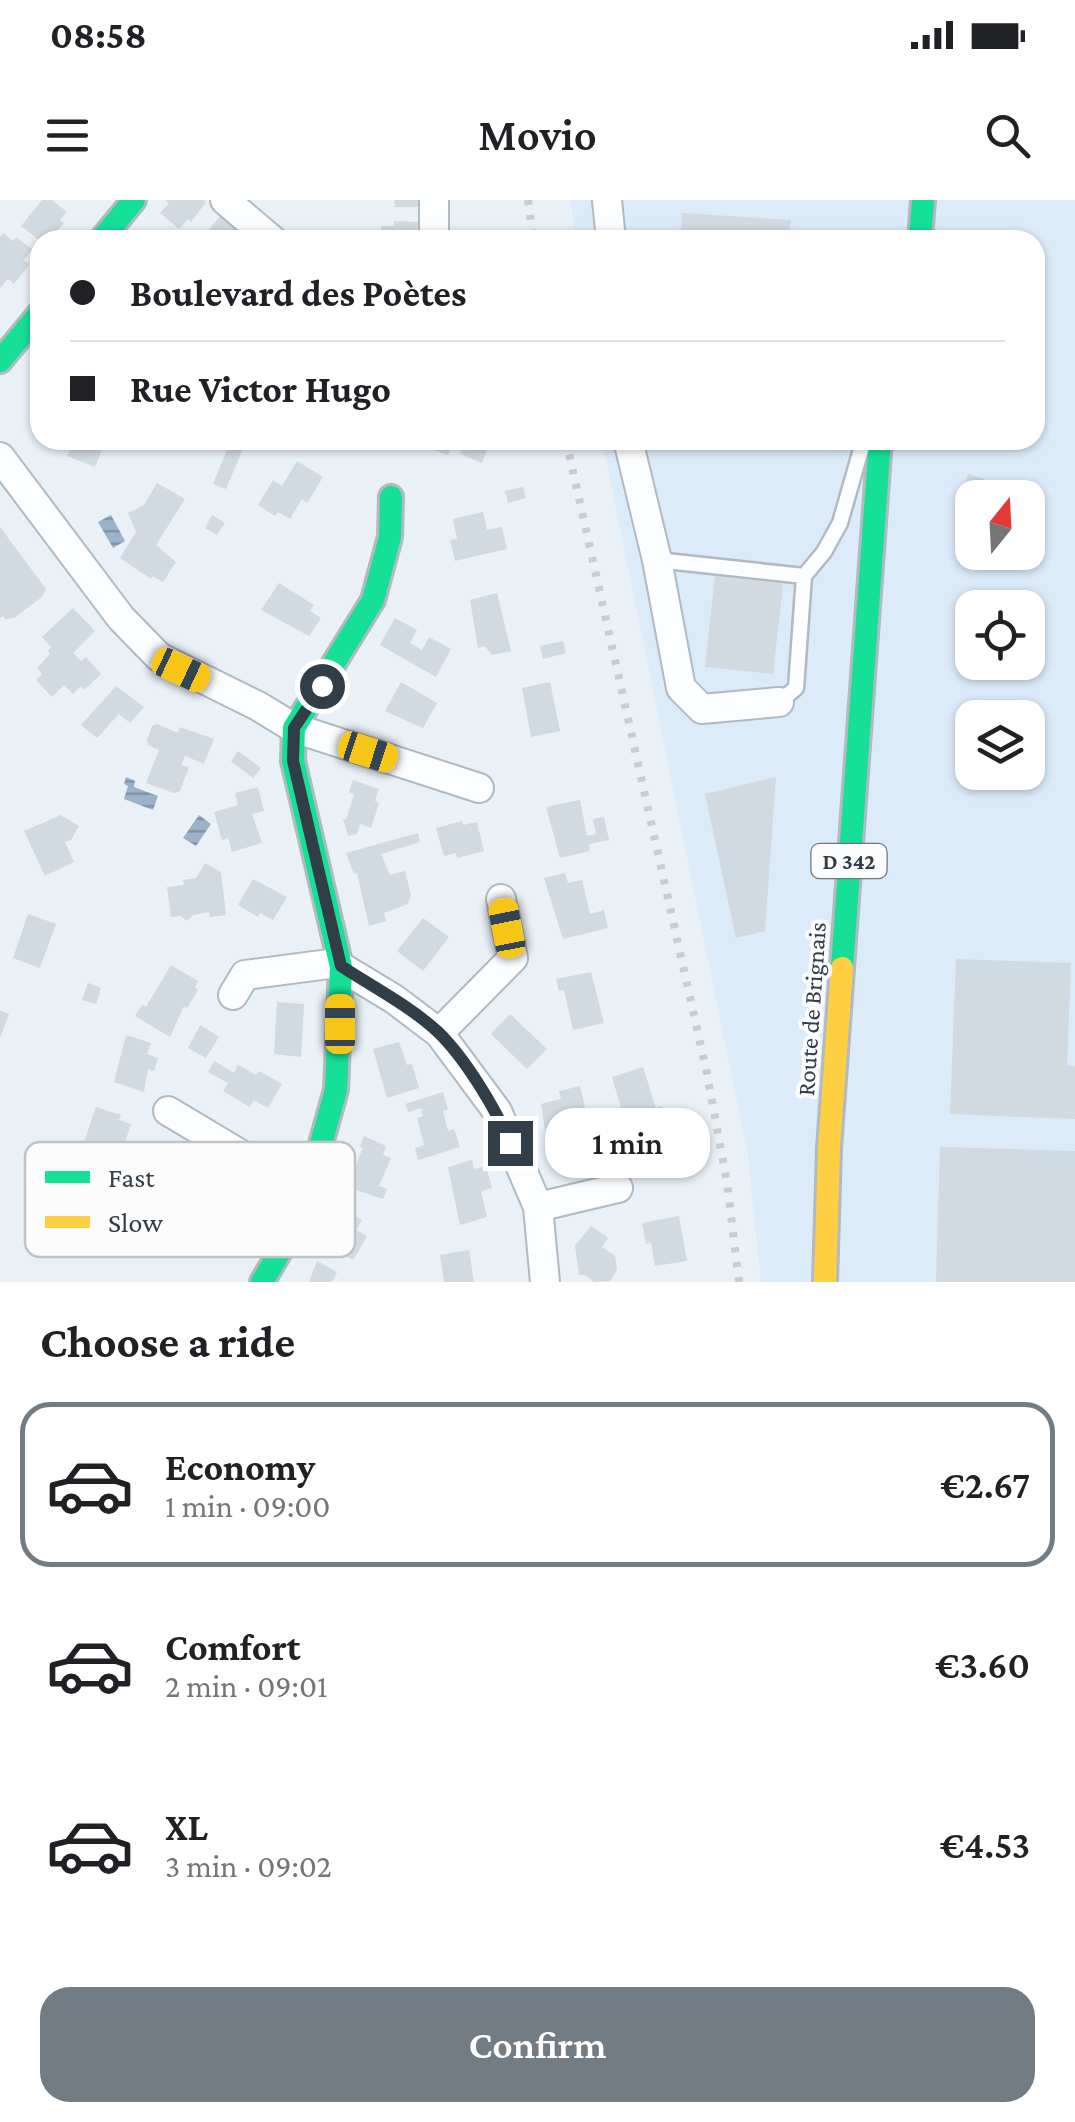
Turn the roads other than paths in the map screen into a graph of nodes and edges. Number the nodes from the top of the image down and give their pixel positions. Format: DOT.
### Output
graph roads {
  1 [pos="134,200"];
  2 [pos="224,200"];
  3 [pos="434,200"];
  4 [pos="607,200"];
  5 [pos="923,200"];
  6 [pos="109,230"];
  7 [pos="260,230"];
  8 [pos="434,230"];
  9 [pos="609,230"];
  10 [pos="921,230"];
  11 [pos="30,325"];
  12 [pos="0,361"];
  13 [pos="630,450"];
  14 [pos="861,450"];
  15 [pos="879,450"];
  16 [pos="0,457"];
  17 [pos="391,497"];
  18 [pos="657,560"];
  19 [pos="804,576"];
  20 [pos="779,702"];
  21 [pos="294,728"];
  22 [pos="479,788"];
  23 [pos="501,899"];
  24 [pos="341,966"];
  25 [pos="234,994"];
  26 [pos="440,1034"];
  27 [pos="168,1111"];
  28 [pos="220,1142"];
  29 [pos="321,1142"];
  30 [pos="618,1188"];
  31 [pos="538,1207"];
  32 [pos="277,1257"];
  33 [pos="262,1282"];
  34 [pos="545,1282"];
  35 [pos="825,1282"];
  1 -- 6 [label="street"];
  2 -- 7 [label="street"];
  3 -- 8 [label="street"];
  4 -- 9 [label="street"];
  5 -- 10 [label="street"];
  11 -- 12 [label="street"];
  13 -- 18 [label="street"];
  14 -- 19 [label="lane"];
  15 -- 35 [label="street, Route de Brignais / D 342"];
  16 -- 21 [label="street"];
  17 -- 21 [label="street"];
  18 -- 19 [label="lane"];
  18 -- 20 [label="street"];
  19 -- 20 [label="lane"];
  21 -- 22 [label="street"];
  21 -- 24 [label="street"];
  23 -- 26 [label="street"];
  24 -- 25 [label="street"];
  24 -- 26 [label="street"];
  24 -- 29 [label="street"];
  26 -- 31 [label="street"];
  27 -- 28 [label="street"];
  30 -- 31 [label="street"];
  31 -- 34 [label="street"];
  32 -- 33 [label="street"];
}
